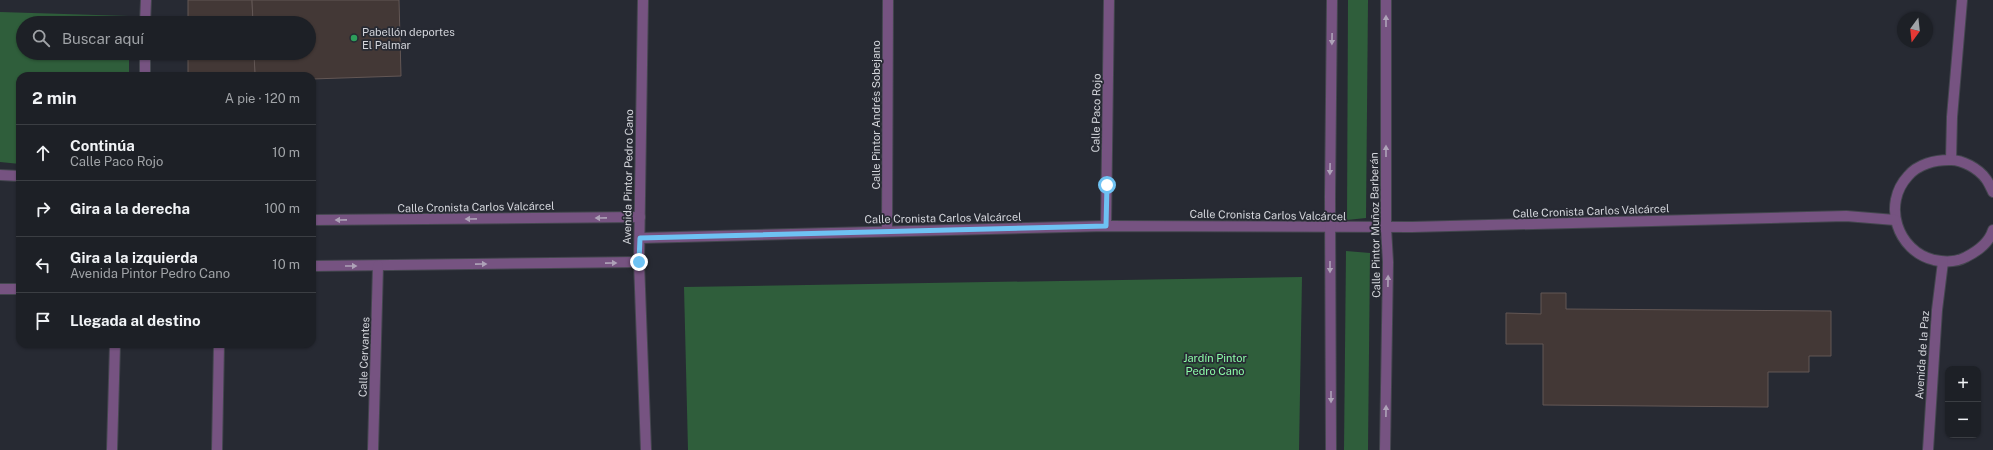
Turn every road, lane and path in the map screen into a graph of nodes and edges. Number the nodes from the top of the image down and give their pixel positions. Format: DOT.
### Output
graph roads {
  1 [pos="146,0"];
  2 [pos="643,0"];
  3 [pos="888,0"];
  4 [pos="1109,0"];
  5 [pos="1332,0"];
  6 [pos="1386,0"];
  7 [pos="1962,0"];
  8 [pos="146,16"];
  9 [pos="145,60"];
  10 [pos="145,72"];
  11 [pos="1951,160"];
  12 [pos="0,175"];
  13 [pos="16,176"];
  14 [pos="1993,192"];
  15 [pos="640,217"];
  16 [pos="316,220"];
  17 [pos="1895,220"];
  18 [pos="1106,226"];
  19 [pos="1331,228"];
  20 [pos="1386,228"];
  21 [pos="1993,230"];
  22 [pos="887,231"];
  23 [pos="640,238"];
  24 [pos="639,262"];
  25 [pos="1943,262"];
  26 [pos="316,266"];
  27 [pos="378,266"];
  28 [pos="0,289"];
  29 [pos="16,289"];
  30 [pos="115,348"];
  31 [pos="219,348"];
  32 [pos="112,450"];
  33 [pos="217,450"];
  34 [pos="373,450"];
  35 [pos="646,450"];
  36 [pos="1331,450"];
  37 [pos="1385,450"];
  38 [pos="1928,450"];
  1 -- 8 [label="street"];
  2 -- 15 [label="street, Avenida Pintor Pedro Cano"];
  3 -- 22 [label="street, Calle Pintor Andrés Sobejano"];
  4 -- 18 [label="street, Calle Paco Rojo"];
  5 -- 19 [label="street, one-way"];
  20 -- 6 [label="street, Calle Pintor Muñoz Barberán, one-way"];
  7 -- 11 [label="street"];
  9 -- 10 [label="street"];
  11 -- 14 [label="street"];
  11 -- 17 [label="street"];
  12 -- 13 [label="street"];
  15 -- 16 [label="street, Calle Cronista Carlos Valcárcel, one-way"];
  15 -- 23 [label="street, Avenida Pintor Pedro Cano"];
  17 -- 20 [label="street, Calle Cronista Carlos Valcárcel"];
  17 -- 25 [label="street"];
  18 -- 19 [label="street, Calle Cronista Carlos Valcárcel"];
  18 -- 22 [label="street, Calle Cronista Carlos Valcárcel"];
  19 -- 20 [label="street, Calle Cronista Carlos Valcárcel"];
  19 -- 36 [label="street, one-way"];
  37 -- 20 [label="street, Calle Pintor Muñoz Barberán, one-way"];
  21 -- 25 [label="street"];
  22 -- 23 [label="street, Calle Cronista Carlos Valcárcel"];
  23 -- 24 [label="street, Avenida Pintor Pedro Cano"];
  27 -- 24 [label="street, one-way"];
  24 -- 35 [label="street, Avenida Pintor Pedro Cano"];
  25 -- 38 [label="street, Avenida de la Paz"];
  26 -- 27 [label="street, one-way"];
  27 -- 34 [label="street, Calle Cervantes"];
  28 -- 29 [label="street"];
  30 -- 32 [label="street"];
  31 -- 33 [label="street"];
}
